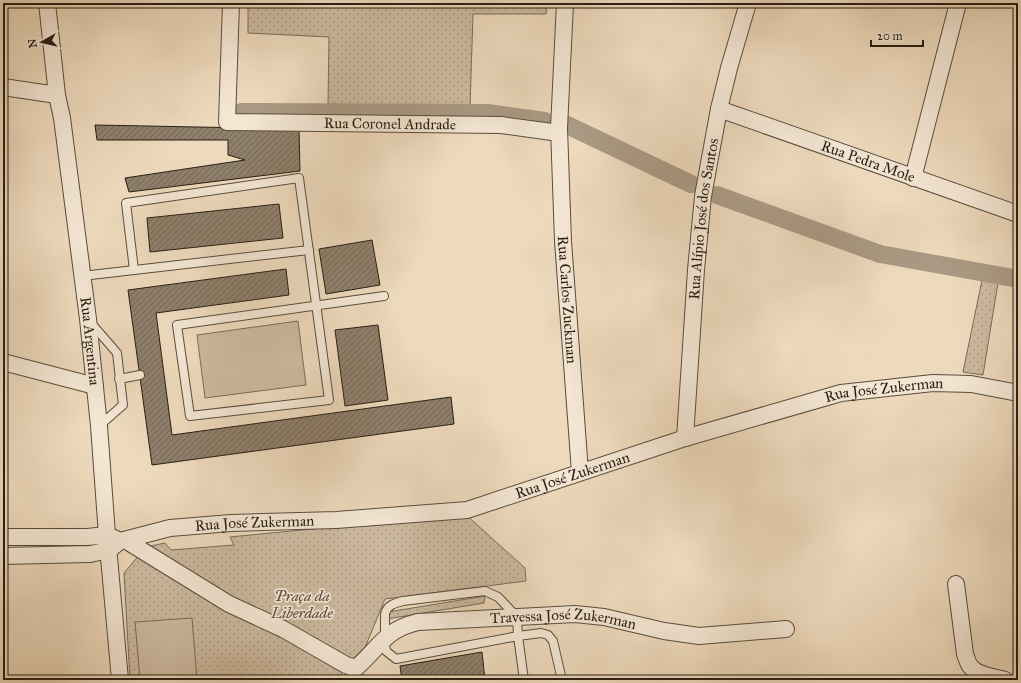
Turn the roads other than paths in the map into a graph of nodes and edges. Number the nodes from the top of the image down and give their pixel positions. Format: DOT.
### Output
graph roads {
  1 [pos="47,3"];
  2 [pos="231,3"];
  3 [pos="565,3"];
  4 [pos="748,3"];
  5 [pos="958,3"];
  6 [pos="3,87"];
  7 [pos="58,95"];
  8 [pos="719,109"];
  9 [pos="556,130"];
  10 [pos="913,178"];
  11 [pos="1018,214"];
  12 [pos="309,250"];
  13 [pos="134,270"];
  14 [pos="82,276"];
  15 [pos="384,296"];
  16 [pos="316,305"];
  17 [pos="88,319"];
  18 [pos="3,362"];
  19 [pos="140,375"];
  20 [pos="120,379"];
  21 [pos="95,386"];
  22 [pos="1018,393"];
  23 [pos="99,426"];
  24 [pos="685,438"];
  25 [pos="580,472"];
  26 [pos="3,537"];
  27 [pos="115,542"];
  28 [pos="3,556"];
  29 [pos="956,584"];
  30 [pos="517,617"];
  31 [pos="786,629"];
  32 [pos="518,636"];
  33 [pos="385,637"];
  34 [pos="352,674"];
  35 [pos="120,680"];
  36 [pos="524,680"];
  37 [pos="562,680"];
  38 [pos="1005,680"];
  1 -- 7 [label="street, Rua Argentina"];
  2 -- 9 [label="street, Rua Coronel Andrade"];
  3 -- 9 [label="street, Rua Carlos Zuckman"];
  4 -- 8 [label="street, Rua Alípio José dos Santos"];
  5 -- 10 [label="street"];
  6 -- 7 [label="street"];
  7 -- 14 [label="street, Rua Argentina"];
  8 -- 10 [label="street, Rua Pedra Mole"];
  8 -- 24 [label="street, Rua Alípio José dos Santos"];
  9 -- 25 [label="street, Rua Carlos Zuckman"];
  10 -- 11 [label="street, Rua Pedra Mole"];
  12 -- 13 [label="lane"];
  12 -- 13 [label="lane"];
  12 -- 16 [label="lane"];
  13 -- 14 [label="lane"];
  14 -- 17 [label="street, Rua Argentina"];
  15 -- 16 [label="lane"];
  16 -- 16 [label="lane"];
  17 -- 20 [label="lane"];
  17 -- 21 [label="street, Rua Argentina"];
  18 -- 21 [label="street"];
  19 -- 20 [label="lane"];
  20 -- 23 [label="lane"];
  21 -- 23 [label="street, Rua Argentina"];
  22 -- 24 [label="street, Rua José Zukerman"];
  23 -- 27 [label="street, Rua Argentina"];
  24 -- 25 [label="street, Rua José Zukerman"];
  25 -- 27 [label="street, Rua José Zukerman"];
  26 -- 27 [label="street, Rua José Zukerman"];
  27 -- 28 [label="street, Rua José Zukerman"];
  27 -- 34 [label="street"];
  27 -- 35 [label="street, Rua Argentina"];
  29 -- 38 [label="street"];
  30 -- 31 [label="street, Travessa José Zukerman"];
  30 -- 32 [label="lane"];
  30 -- 33 [label="street, Travessa José Zukerman"];
  30 -- 33 [label="lane"];
  32 -- 33 [label="lane"];
  32 -- 36 [label="lane"];
  32 -- 37 [label="lane"];
  33 -- 34 [label="street, Travessa José Zukerman"];
}
